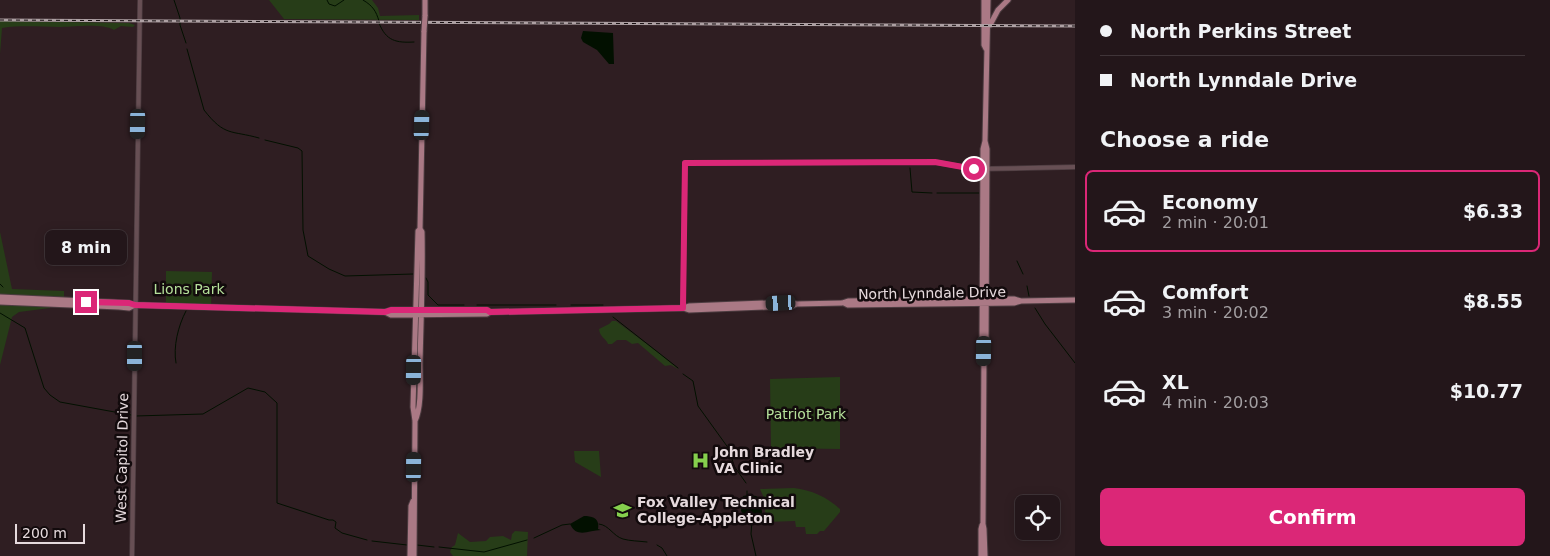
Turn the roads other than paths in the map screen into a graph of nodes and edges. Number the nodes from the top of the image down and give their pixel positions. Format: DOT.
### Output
graph roads {
  1 [pos="140,0"];
  2 [pos="425,0"];
  3 [pos="1008,0"];
  4 [pos="987,2"];
  5 [pos="989,16"];
  6 [pos="986,50"];
  7 [pos="1075,167"];
  8 [pos="985,169"];
  9 [pos="420,229"];
  10 [pos="416,282"];
  11 [pos="0,297"];
  12 [pos="422,300"];
  13 [pos="1075,300"];
  14 [pos="984,301"];
  15 [pos="0,302"];
  16 [pos="135,305"];
  17 [pos="683,308"];
  18 [pos="448,311"];
  19 [pos="490,312"];
  20 [pos="401,313"];
  21 [pos="419,313"];
  22 [pos="432,315"];
  23 [pos="418,330"];
  24 [pos="413,501"];
  25 [pos="983,524"];
  26 [pos="132,556"];
  27 [pos="410,556"];
  28 [pos="414,556"];
  29 [pos="981,556"];
  30 [pos="985,556"];
  1 -- 16 [label="street, West Capitol Drive"];
  2 -- 9 [label="main road, bridge"];
  3 -- 5 [label="main road"];
  4 -- 5 [label="main road"];
  5 -- 6 [label="main road"];
  5 -- 6 [label="main road"];
  6 -- 8 [label="main road"];
  7 -- 8 [label="street"];
  8 -- 14 [label="main road"];
  8 -- 17 [label="street"];
  9 -- 10 [label="main road"];
  9 -- 12 [label="main road"];
  10 -- 20 [label="main road"];
  10 -- 21 [label="main road"];
  11 -- 16 [label="main road, North Lynndale Drive"];
  12 -- 18 [label="main road"];
  12 -- 21 [label="main road"];
  13 -- 14 [label="main road, North Lynndale Drive"];
  14 -- 17 [label="main road, North Lynndale Drive"];
  14 -- 25 [label="main road"];
  15 -- 16 [label="main road, North Lynndale Drive"];
  16 -- 20 [label="main road, North Lynndale Drive"];
  16 -- 26 [label="street, West Capitol Drive"];
  17 -- 19 [label="main road, North Lynndale Drive"];
  18 -- 19 [label="main road, North Lynndale Drive"];
  18 -- 21 [label="main road, North Lynndale Drive"];
  19 -- 22 [label="main road, North Lynndale Drive"];
  20 -- 21 [label="main road, North Lynndale Drive"];
  20 -- 23 [label="main road"];
  21 -- 22 [label="main road, North Lynndale Drive"];
  21 -- 23 [label="main road"];
  22 -- 23 [label="main road"];
  23 -- 24 [label="main road"];
  24 -- 27 [label="main road"];
  24 -- 28 [label="main road"];
  25 -- 29 [label="main road"];
  25 -- 30 [label="main road"];
}
